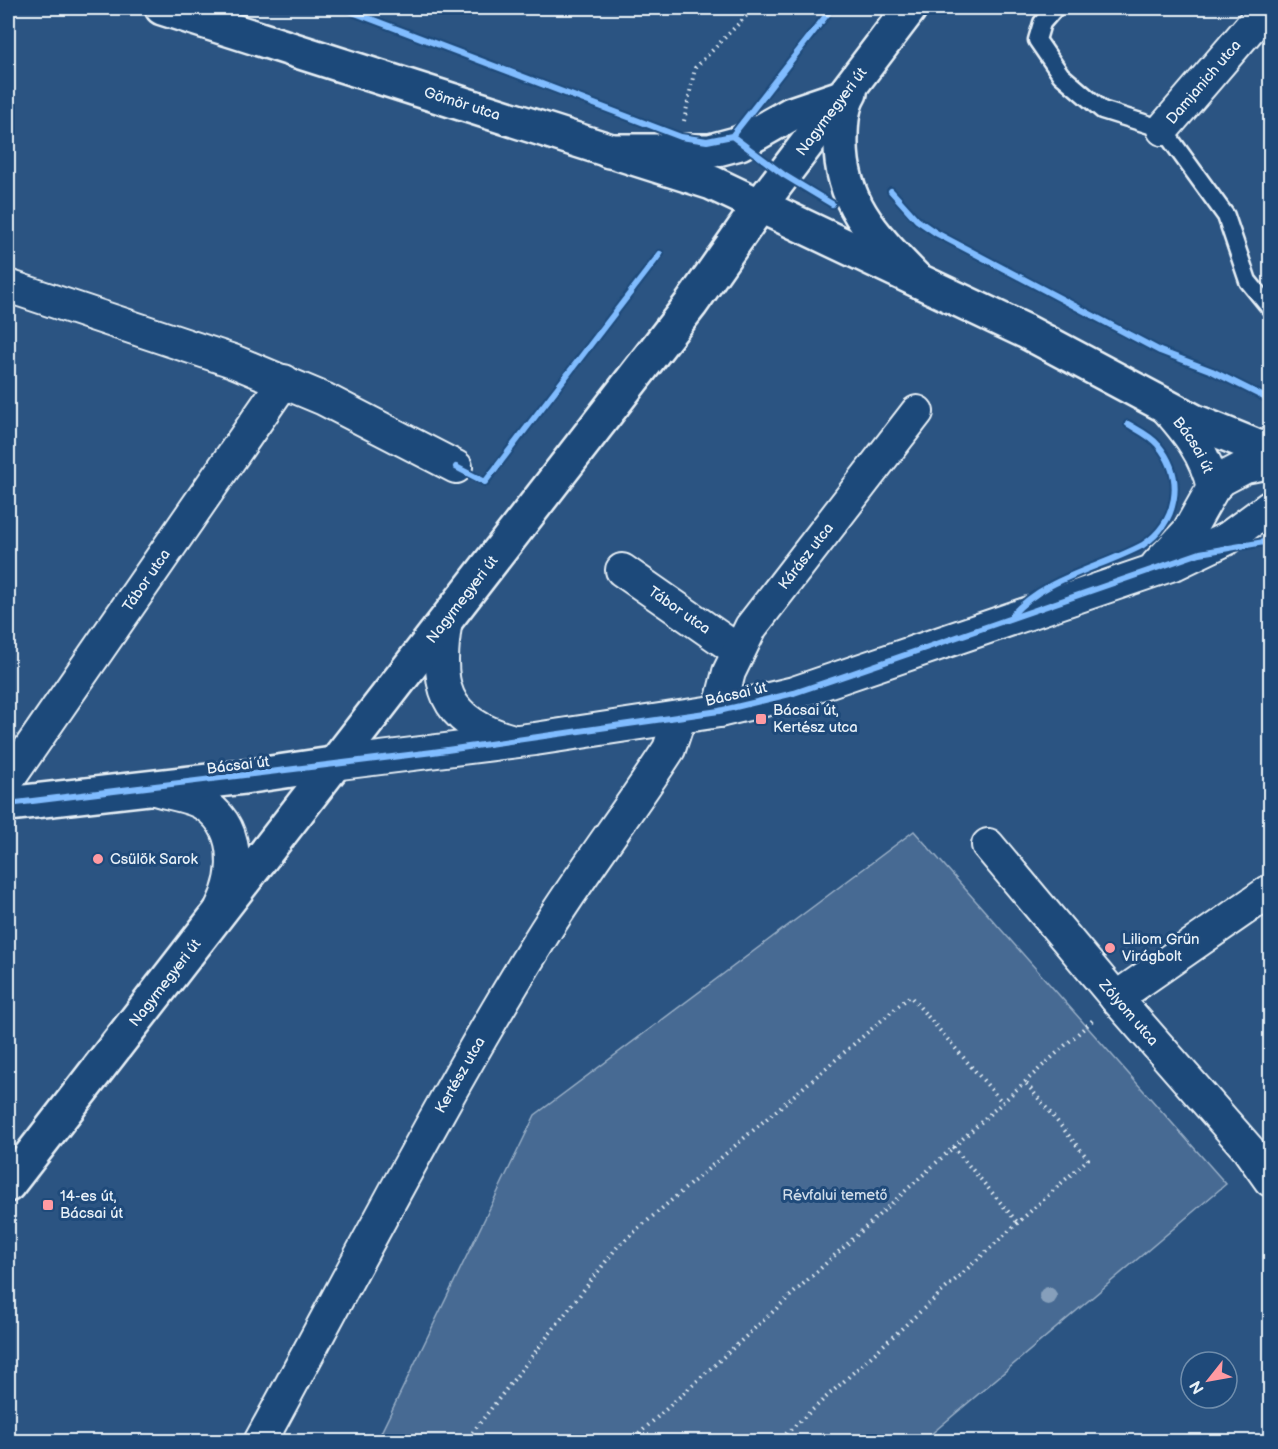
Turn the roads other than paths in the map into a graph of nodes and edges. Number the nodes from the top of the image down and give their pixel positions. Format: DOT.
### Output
graph roads {
  1 [pos="162,8"];
  2 [pos="910,8"];
  3 [pos="1055,8"];
  4 [pos="1267,8"];
  5 [pos="853,83"];
  6 [pos="1163,129"];
  7 [pos="609,151"];
  8 [pos="761,204"];
  9 [pos="916,279"];
  10 [pos="8,286"];
  11 [pos="1270,308"];
  12 [pos="284,381"];
  13 [pos="1164,405"];
  14 [pos="917,412"];
  15 [pos="1270,452"];
  16 [pos="1270,462"];
  17 [pos="456,467"];
  18 [pos="1213,488"];
  19 [pos="1270,507"];
  20 [pos="622,570"];
  21 [pos="1146,573"];
  22 [pos="446,620"];
  23 [pos="737,650"];
  24 [pos="718,711"];
  25 [pos="679,719"];
  26 [pos="514,741"];
  27 [pos="332,764"];
  28 [pos="8,780"];
  29 [pos="144,787"];
  30 [pos="8,804"];
  31 [pos="988,845"];
  32 [pos="1270,891"];
  33 [pos="217,916"];
  34 [pos="1116,998"];
  35 [pos="1270,1180"];
  36 [pos="8,1185"];
  37 [pos="260,1442"];
  1 -- 7 [label="main road, Gömör utca"];
  2 -- 5 [label="main road, Nagymegyeri út"];
  3 -- 6 [label="lane"];
  4 -- 6 [label="street, Damjanich utca"];
  5 -- 7 [label="main road"];
  5 -- 8 [label="main road, Nagymegyeri út"];
  5 -- 9 [label="main road"];
  6 -- 11 [label="lane"];
  7 -- 8 [label="main road, Gömör utca"];
  8 -- 9 [label="main road, Gömör utca"];
  8 -- 22 [label="main road, Nagymegyeri út"];
  9 -- 13 [label="main road, Gömör utca"];
  10 -- 12 [label="street"];
  12 -- 17 [label="street"];
  12 -- 28 [label="street, Tábor utca"];
  13 -- 15 [label="main road, Gömör utca"];
  13 -- 18 [label="street, Bácsai út"];
  14 -- 23 [label="street, Kárász utca"];
  16 -- 18 [label="street, Bácsai út"];
  18 -- 21 [label="street, Bácsai út"];
  19 -- 21 [label="street, Bácsai út"];
  20 -- 23 [label="street, Tábor utca"];
  21 -- 24 [label="street, Bácsai út"];
  22 -- 26 [label="street, Bácsai út"];
  22 -- 27 [label="main road, Nagymegyeri út"];
  23 -- 24 [label="street, Kárász utca"];
  24 -- 25 [label="street, Bácsai út"];
  25 -- 26 [label="street, Bácsai út"];
  25 -- 37 [label="street, Kertész utca"];
  26 -- 27 [label="street, Bácsai út"];
  27 -- 29 [label="main road, Bácsai út"];
  27 -- 33 [label="main road, Nagymegyeri út"];
  29 -- 30 [label="main road, Bácsai út"];
  29 -- 33 [label="street, Bácsai út"];
  31 -- 34 [label="street, Zólyom utca"];
  32 -- 34 [label="street"];
  33 -- 36 [label="main road, Nagymegyeri út"];
  34 -- 35 [label="street, Zólyom utca"];
}
